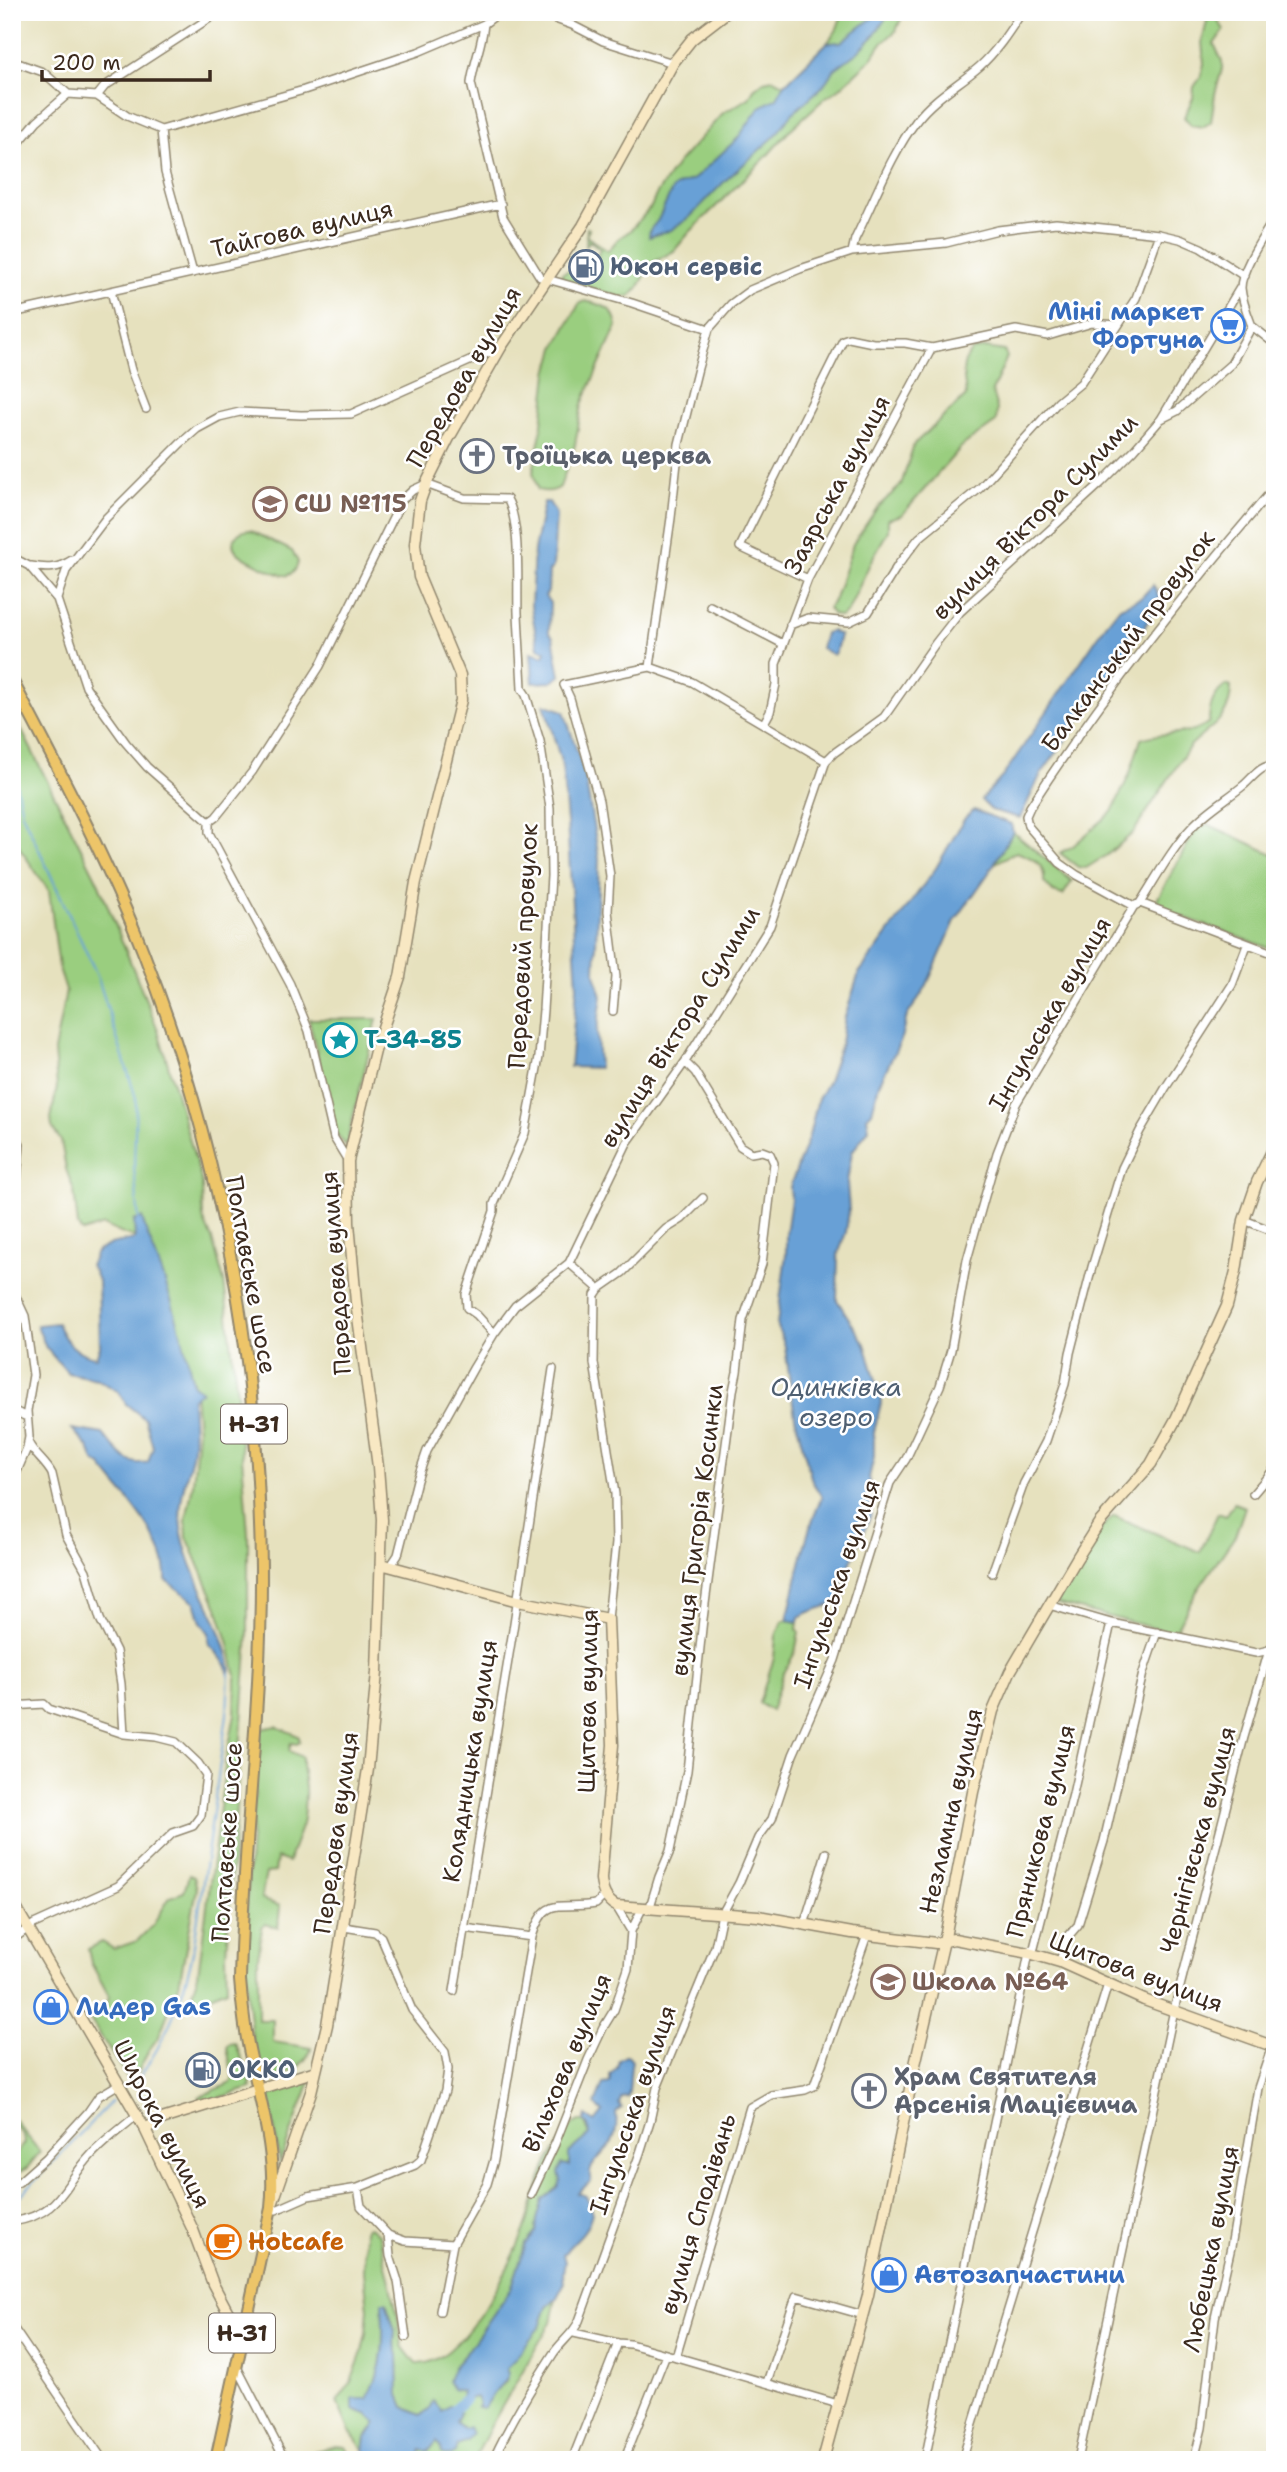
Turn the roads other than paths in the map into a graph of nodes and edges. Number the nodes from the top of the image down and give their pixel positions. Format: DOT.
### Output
graph roads {
  1 [pos="219,12"];
  2 [pos="500,12"];
  3 [pos="536,12"];
  4 [pos="727,12"];
  5 [pos="1022,12"];
  6 [pos="484,24"];
  7 [pos="12,61"];
  8 [pos="673,63"];
  9 [pos="68,94"];
  10 [pos="97,96"];
  11 [pos="161,130"];
  12 [pos="12,151"];
  13 [pos="500,204"];
  14 [pos="1275,217"];
  15 [pos="1159,234"];
  16 [pos="852,252"];
  17 [pos="193,273"];
  18 [pos="1244,276"];
  19 [pos="548,277"];
  20 [pos="1241,285"];
  21 [pos="111,291"];
  22 [pos="12,313"];
  23 [pos="1117,326"];
  24 [pos="1252,326"];
  25 [pos="709,329"];
  26 [pos="1275,344"];
  27 [pos="501,347"];
  28 [pos="932,348"];
  29 [pos="146,409"];
  30 [pos="1161,419"];
  31 [pos="426,484"];
  32 [pos="1275,487"];
  33 [pos="12,557"];
  34 [pos="76,558"];
  35 [pos="29,565"];
  36 [pos="808,579"];
  37 [pos="57,599"];
  38 [pos="710,606"];
  39 [pos="790,625"];
  40 [pos="783,644"];
  41 [pos="650,667"];
  42 [pos="12,680"];
  43 [pos="764,723"];
  44 [pos="826,761"];
  45 [pos="1275,765"];
  46 [pos="209,822"];
  47 [pos="1137,905"];
  48 [pos="1247,945"];
  49 [pos="1275,954"];
  50 [pos="613,1011"];
  51 [pos="685,1062"];
  52 [pos="12,1128"];
  53 [pos="1275,1145"];
  54 [pos="348,1161"];
  55 [pos="703,1198"];
  56 [pos="1244,1220"];
  57 [pos="1275,1233"];
  58 [pos="12,1239"];
  59 [pos="569,1262"];
  60 [pos="12,1288"];
  61 [pos="598,1289"];
  62 [pos="494,1334"];
  63 [pos="553,1369"];
  64 [pos="12,1410"];
  65 [pos="27,1417"];
  66 [pos="28,1442"];
  67 [pos="1275,1468"];
  68 [pos="12,1483"];
  69 [pos="1253,1494"];
  70 [pos="386,1565"];
  71 [pos="992,1573"];
  72 [pos="518,1601"];
  73 [pos="1049,1605"];
  74 [pos="608,1619"];
  75 [pos="1111,1623"];
  76 [pos="1157,1632"];
  77 [pos="1275,1642"];
  78 [pos="1272,1651"];
  79 [pos="12,1706"];
  80 [pos="124,1734"];
  81 [pos="826,1853"];
  82 [pos="605,1895"];
  83 [pos="12,1901"];
  84 [pos="617,1906"];
  85 [pos="646,1910"];
  86 [pos="722,1914"];
  87 [pos="804,1925"];
  88 [pos="344,1927"];
  89 [pos="26,1928"];
  90 [pos="464,1928"];
  91 [pos="631,1931"];
  92 [pos="867,1935"];
  93 [pos="532,1937"];
  94 [pos="12,1940"];
  95 [pos="944,1942"];
  96 [pos="1029,1953"];
  97 [pos="1060,1962"];
  98 [pos="1108,1984"];
  99 [pos="454,1991"];
  100 [pos="1174,2010"];
  101 [pos="1273,2047"];
  102 [pos="316,2071"];
  103 [pos="119,2084"];
  104 [pos="259,2089"];
  105 [pos="137,2115"];
  106 [pos="145,2129"];
  107 [pos="12,2185"];
  108 [pos="358,2188"];
  109 [pos="531,2195"];
  110 [pos="271,2208"];
  111 [pos="12,2222"];
  112 [pos="388,2235"];
  113 [pos="453,2244"];
  114 [pos="440,2311"];
  115 [pos="863,2315"];
  116 [pos="12,2326"];
  117 [pos="573,2333"];
  118 [pos="241,2337"];
  119 [pos="405,2337"];
  120 [pos="618,2343"];
  121 [pos="666,2354"];
  122 [pos="676,2357"];
  123 [pos="236,2365"];
  124 [pos="767,2382"];
  125 [pos="838,2404"];
  126 [pos="103,2460"];
  127 [pos="216,2460"];
  128 [pos="285,2460"];
  129 [pos="493,2460"];
  130 [pos="572,2460"];
  131 [pos="624,2460"];
  132 [pos="823,2460"];
  133 [pos="925,2460"];
  134 [pos="962,2460"];
  135 [pos="1078,2460"];
  136 [pos="1194,2460"];
  1 -- 10 [label="street"];
  2 -- 6 [label="street"];
  3 -- 8 [label="street"];
  4 -- 8 [label="street, Передова вулиця"];
  5 -- 16 [label="street"];
  6 -- 11 [label="street"];
  6 -- 13 [label="street"];
  7 -- 9 [label="street"];
  8 -- 19 [label="street, Передова вулиця"];
  9 -- 10 [label="street"];
  9 -- 12 [label="street"];
  10 -- 11 [label="street"];
  11 -- 17 [label="street"];
  13 -- 17 [label="street, Тайгова вулиця"];
  13 -- 19 [label="street"];
  14 -- 18 [label="street, вулиця Віктора Сулими"];
  15 -- 16 [label="street"];
  15 -- 18 [label="street"];
  15 -- 23 [label="street"];
  16 -- 25 [label="street"];
  17 -- 21 [label="street, Тайгова вулиця"];
  18 -- 20 [label="street, вулиця Віктора Сулими"];
  19 -- 25 [label="street"];
  19 -- 27 [label="street, Передова вулиця"];
  20 -- 24 [label="street"];
  20 -- 30 [label="street, вулиця Віктора Сулими"];
  21 -- 22 [label="street, Тайгова вулиця"];
  21 -- 29 [label="street"];
  23 -- 28 [label="street"];
  23 -- 39 [label="street"];
  24 -- 26 [label="street"];
  24 -- 30 [label="street, вулиця Віктора Сулими"];
  25 -- 41 [label="street"];
  27 -- 31 [label="street, Передова вулиця"];
  27 -- 34 [label="street"];
  28 -- 36 [label="street, Заярська вулиця"];
  28 -- 36 [label="street"];
  30 -- 44 [label="street, вулиця Віктора Сулими"];
  31 -- 46 [label="street"];
  31 -- 54 [label="street, Передова вулиця"];
  31 -- 62 [label="street, Передовий провулок"];
  32 -- 47 [label="street, Балканський провулок"];
  33 -- 35 [label="street"];
  34 -- 35 [label="street"];
  34 -- 37 [label="street"];
  35 -- 37 [label="street"];
  36 -- 39 [label="street, Заярська вулиця"];
  37 -- 46 [label="street"];
  38 -- 40 [label="street"];
  39 -- 40 [label="street, Заярська вулиця"];
  40 -- 43 [label="street, Заярська вулиця"];
  41 -- 43 [label="street"];
  41 -- 50 [label="street"];
  42 -- 104 [label="main road, Полтавське шосе / Н-31"];
  43 -- 44 [label="street"];
  44 -- 51 [label="street, вулиця Віктора Сулими"];
  45 -- 47 [label="street, Інгульська вулиця"];
  46 -- 54 [label="street"];
  47 -- 48 [label="street"];
  47 -- 86 [label="street, Інгульська вулиця"];
  48 -- 49 [label="street"];
  48 -- 71 [label="street"];
  51 -- 59 [label="street, вулиця Віктора Сулими"];
  51 -- 85 [label="street, вулиця Григорія Косинки"];
  52 -- 58 [label="street"];
  53 -- 56 [label="street, Незламна вулиця"];
  54 -- 70 [label="street, Передова вулиця"];
  55 -- 61 [label="street"];
  56 -- 57 [label="street"];
  56 -- 73 [label="street, Незламна вулиця"];
  59 -- 61 [label="street"];
  59 -- 62 [label="street, вулиця Віктора Сулими"];
  60 -- 65 [label="street"];
  61 -- 74 [label="street, Щитова вулиця"];
  62 -- 70 [label="street, вулиця Віктора Сулими"];
  63 -- 72 [label="street, Колядницька вулиця"];
  64 -- 65 [label="street"];
  65 -- 66 [label="street"];
  66 -- 68 [label="street"];
  66 -- 80 [label="street"];
  67 -- 69 [label="street"];
  70 -- 72 [label="street"];
  70 -- 88 [label="street, Передова вулиця"];
  72 -- 74 [label="street"];
  72 -- 90 [label="street, Колядницька вулиця"];
  73 -- 75 [label="street"];
  73 -- 95 [label="street, Незламна вулиця"];
  74 -- 82 [label="street, Щитова вулиця"];
  75 -- 76 [label="street"];
  75 -- 96 [label="street, Пряникова вулиця"];
  76 -- 78 [label="street"];
  76 -- 97 [label="street"];
  77 -- 78 [label="street, Чернігівська вулиця"];
  78 -- 100 [label="street, Чернігівська вулиця"];
  79 -- 80 [label="street"];
  80 -- 89 [label="street"];
  81 -- 87 [label="street"];
  82 -- 84 [label="street"];
  82 -- 93 [label="street"];
  83 -- 89 [label="street, Широка вулиця"];
  84 -- 85 [label="street, Щитова вулиця"];
  84 -- 91 [label="street"];
  85 -- 86 [label="street, Щитова вулиця"];
  85 -- 91 [label="street, вулиця Григорія Косинки"];
  86 -- 87 [label="street, Щитова вулиця"];
  86 -- 117 [label="street, Інгульська вулиця"];
  87 -- 92 [label="street, Щитова вулиця"];
  88 -- 102 [label="street, Передова вулиця"];
  88 -- 108 [label="street"];
  89 -- 94 [label="street"];
  89 -- 103 [label="street, Широка вулиця"];
  90 -- 93 [label="street"];
  90 -- 99 [label="street, Колядницька вулиця"];
  91 -- 109 [label="street, Вільхова вулиця"];
  92 -- 95 [label="street, Щитова вулиця"];
  92 -- 122 [label="street, вулиця Сподівань"];
  93 -- 113 [label="street"];
  95 -- 96 [label="street, Щитова вулиця"];
  95 -- 115 [label="street, Незламна вулиця"];
  96 -- 97 [label="street, Щитова вулиця"];
  96 -- 133 [label="street, Пряникова вулиця"];
  97 -- 98 [label="street, Щитова вулиця"];
  98 -- 100 [label="street, Щитова вулиця"];
  98 -- 134 [label="street"];
  100 -- 101 [label="street, Щитова вулиця"];
  100 -- 135 [label="street, Чернігівська вулиця"];
  101 -- 136 [label="street, Любецька вулиця"];
  102 -- 104 [label="street"];
  102 -- 110 [label="street, Передова вулиця"];
  103 -- 105 [label="street, Широка вулиця"];
  103 -- 107 [label="street"];
  104 -- 106 [label="street"];
  104 -- 110 [label="main road, Полтавське шосе / Н-31"];
  105 -- 106 [label="street, Широка вулиця"];
  105 -- 111 [label="street"];
  106 -- 118 [label="street, Широка вулиця"];
  108 -- 110 [label="street"];
  108 -- 112 [label="street"];
  110 -- 118 [label="main road, Передова вулиця / Н-31"];
  112 -- 113 [label="street"];
  112 -- 119 [label="street"];
  113 -- 114 [label="street"];
  115 -- 124 [label="street"];
  115 -- 125 [label="street, Незламна вулиця"];
  116 -- 126 [label="street"];
  117 -- 120 [label="street"];
  117 -- 129 [label="street, Інгульська вулиця"];
  118 -- 123 [label="main road, Передова вулиця / Н-31"];
  120 -- 121 [label="street"];
  120 -- 130 [label="street"];
  121 -- 122 [label="street"];
  121 -- 131 [label="street"];
  122 -- 124 [label="street"];
  123 -- 127 [label="main road, Передова вулиця / Н-31"];
  123 -- 128 [label="street"];
  124 -- 125 [label="street"];
  125 -- 132 [label="street, Незламна вулиця"];
}
